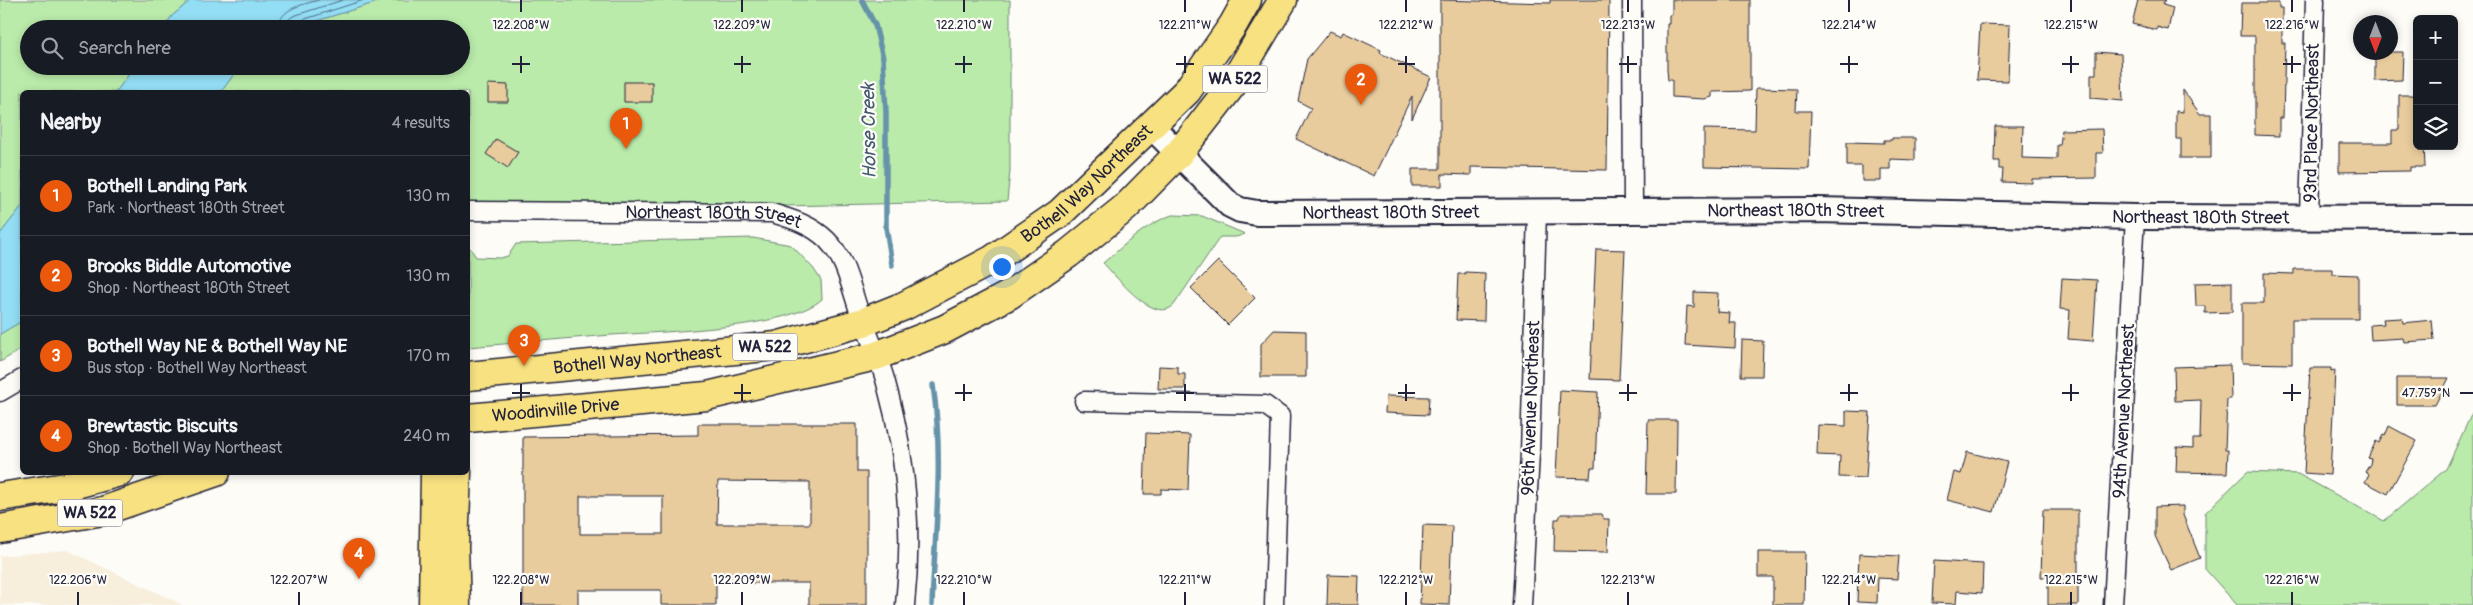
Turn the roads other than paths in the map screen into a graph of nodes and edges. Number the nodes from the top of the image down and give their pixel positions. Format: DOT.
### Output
graph roads {
  1 [pos="1247,0"];
  2 [pos="1283,0"];
  3 [pos="1632,0"];
  4 [pos="2314,0"];
  5 [pos="1151,126"];
  6 [pos="1179,153"];
  7 [pos="470,211"];
  8 [pos="1537,212"];
  9 [pos="1633,212"];
  10 [pos="2309,216"];
  11 [pos="2135,217"];
  12 [pos="2473,218"];
  13 [pos="864,322"];
  14 [pos="876,356"];
  15 [pos="470,376"];
  16 [pos="20,380"];
  17 [pos="0,392"];
  18 [pos="1084,401"];
  19 [pos="470,418"];
  20 [pos="109,475"];
  21 [pos="207,475"];
  22 [pos="436,475"];
  23 [pos="457,475"];
  24 [pos="0,497"];
  25 [pos="0,529"];
  26 [pos="433,605"];
  27 [pos="456,605"];
  28 [pos="905,605"];
  29 [pos="1274,605"];
  30 [pos="1522,605"];
  31 [pos="2113,605"];
  1 -- 5 [label="main road, Bothell Way Northeast / WA 522"];
  2 -- 6 [label="main road, WA 522"];
  3 -- 9 [label="street"];
  4 -- 10 [label="street, 93rd Place Northeast"];
  5 -- 6 [label="street, Northeast 180th Street"];
  5 -- 13 [label="main road, Bothell Way Northeast / WA 522"];
  6 -- 8 [label="street, Northeast 180th Street"];
  6 -- 14 [label="main road, WA 522"];
  7 -- 13 [label="street, Northeast 180th Street"];
  8 -- 9 [label="street, Northeast 180th Street"];
  8 -- 30 [label="street, 96th Avenue Northeast"];
  9 -- 11 [label="street, Northeast 180th Street"];
  10 -- 11 [label="street, Northeast 180th Street"];
  10 -- 12 [label="street, Northeast 180th Street"];
  11 -- 31 [label="street, 94th Avenue Northeast"];
  13 -- 14 [label="street, Northeast 180th Street"];
  13 -- 15 [label="main road, Bothell Way Northeast / WA 522"];
  14 -- 19 [label="main road, Woodinville Drive / WA 522"];
  14 -- 28 [label="street, Northeast 180th Street"];
  16 -- 17 [label="street"];
  18 -- 29 [label="street"];
  20 -- 24 [label="main road, WA 522"];
  21 -- 25 [label="main road, WA 522"];
  22 -- 26 [label="main road"];
  23 -- 27 [label="main road"];
}
